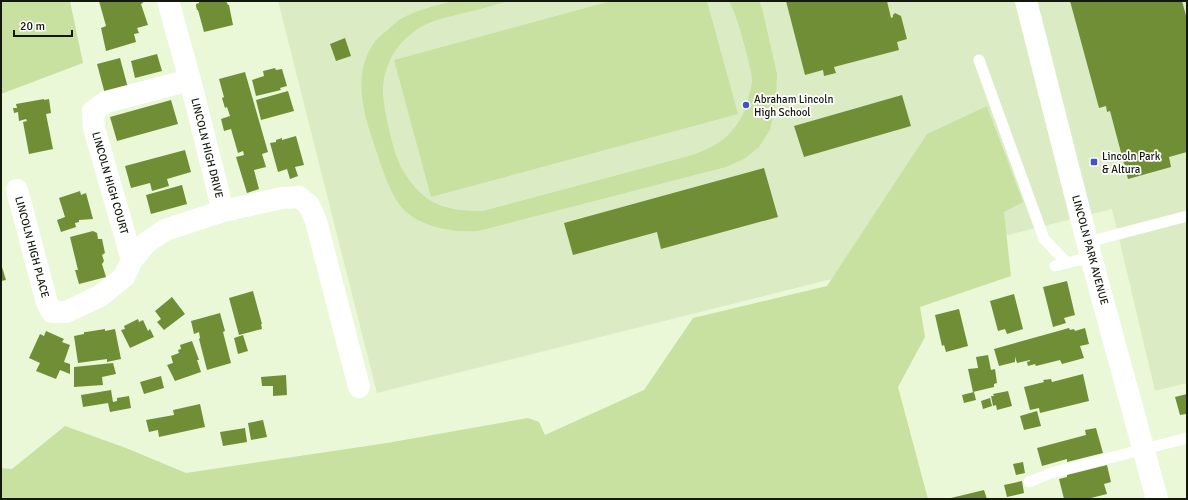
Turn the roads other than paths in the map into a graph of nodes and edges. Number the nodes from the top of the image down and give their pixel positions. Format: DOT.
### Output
graph roads {
  1 [pos="168,1"];
  2 [pos="1026,1"];
  3 [pos="979,60"];
  4 [pos="190,80"];
  5 [pos="16,190"];
  6 [pos="223,211"];
  7 [pos="1187,216"];
  8 [pos="1090,250"];
  9 [pos="132,260"];
  10 [pos="1067,263"];
  11 [pos="1055,266"];
  12 [pos="358,387"];
  13 [pos="1187,438"];
  14 [pos="1144,450"];
  15 [pos="1029,482"];
  16 [pos="1157,499"];
  1 -- 4 [label="street, LINCOLN HIGH DRIVE"];
  2 -- 8 [label="street, LINCOLN PARK AVENUE"];
  3 -- 10 [label="lane"];
  4 -- 6 [label="street, LINCOLN HIGH DRIVE"];
  4 -- 9 [label="street, LINCOLN HIGH COURT"];
  5 -- 9 [label="street, LINCOLN HIGH PLACE"];
  6 -- 9 [label="street, LINCOLN HIGH PLACE"];
  6 -- 12 [label="street, LINCOLN HIGH DRIVE"];
  7 -- 8 [label="lane"];
  8 -- 10 [label="lane"];
  8 -- 14 [label="street, LINCOLN PARK AVENUE"];
  10 -- 11 [label="lane"];
  13 -- 14 [label="lane"];
  14 -- 15 [label="lane"];
  14 -- 16 [label="street, LINCOLN PARK AVENUE"];
}
